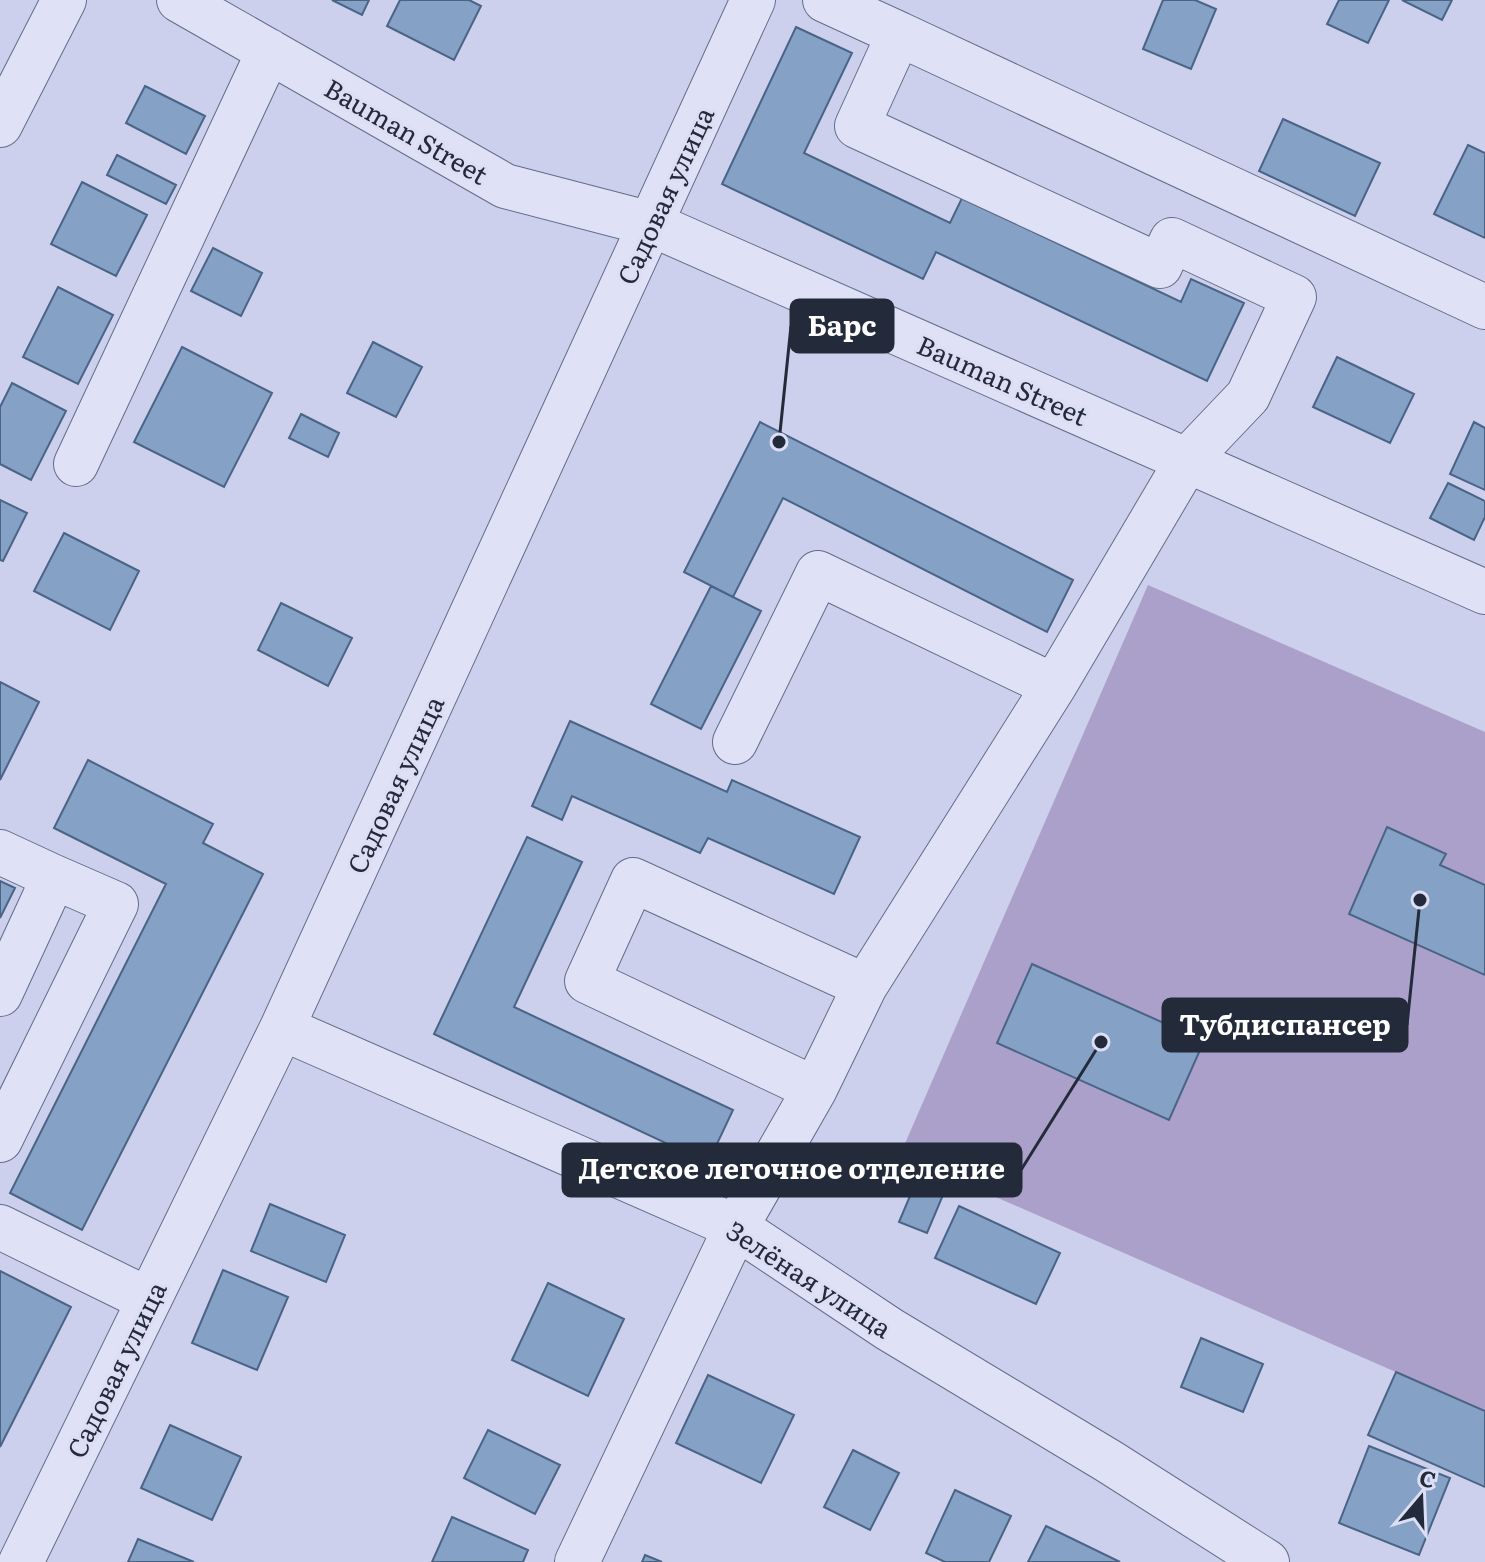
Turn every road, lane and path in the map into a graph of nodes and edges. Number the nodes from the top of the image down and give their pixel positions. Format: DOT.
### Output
graph roads {
  1 [pos="64,0"];
  2 [pos="179,0"];
  3 [pos="753,0"];
  4 [pos="825,0"];
  5 [pos="899,34"];
  6 [pos="269,51"];
  7 [pos="0,125"];
  8 [pos="651,224"];
  9 [pos="1485,307"];
  10 [pos="1188,459"];
  11 [pos="76,464"];
  12 [pos="1485,592"];
  13 [pos="1054,686"];
  14 [pos="735,742"];
  15 [pos="0,852"];
  16 [pos="54,877"];
  17 [pos="865,986"];
  18 [pos="0,994"];
  19 [pos="282,1028"];
  20 [pos="815,1089"];
  21 [pos="0,1140"];
  22 [pos="0,1227"];
  23 [pos="736,1227"];
  24 [pos="149,1300"];
  25 [pos="21,1562"];
  26 [pos="577,1562"];
  27 [pos="1267,1562"];
  1 -- 7 [label="street"];
  2 -- 6 [label="street, Bauman Street"];
  3 -- 8 [label="street, Садовая улица"];
  4 -- 5 [label="street"];
  5 -- 9 [label="street"];
  5 -- 10 [label="street"];
  6 -- 8 [label="street, Bauman Street"];
  6 -- 11 [label="street"];
  8 -- 10 [label="street, Bauman Street"];
  8 -- 19 [label="street, Садовая улица"];
  10 -- 12 [label="street, Bauman Street"];
  10 -- 13 [label="street"];
  13 -- 14 [label="street"];
  13 -- 17 [label="street"];
  15 -- 16 [label="street"];
  16 -- 18 [label="street"];
  16 -- 21 [label="street"];
  17 -- 20 [label="street"];
  17 -- 20 [label="street"];
  19 -- 23 [label="street, Зелёная улица"];
  19 -- 24 [label="street, Садовая улица"];
  20 -- 23 [label="street"];
  22 -- 24 [label="street"];
  23 -- 26 [label="street"];
  23 -- 27 [label="street, Зелёная улица"];
  24 -- 25 [label="street, Садовая улица"];
}
